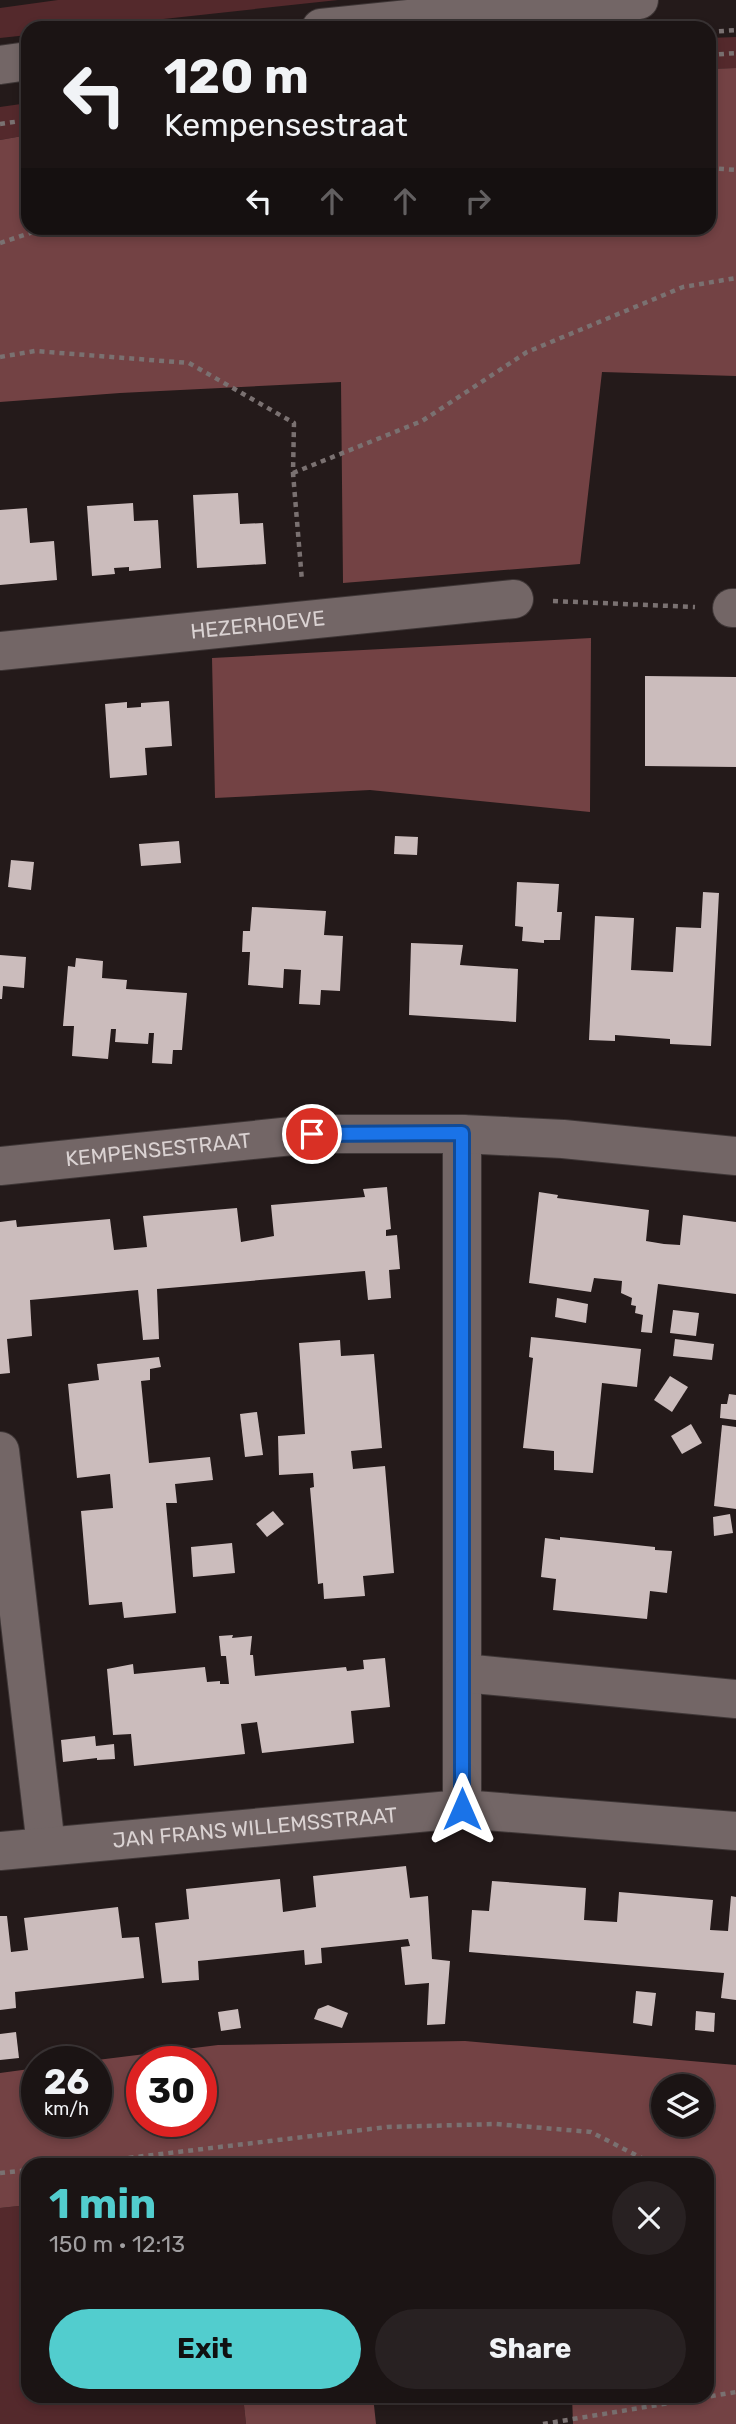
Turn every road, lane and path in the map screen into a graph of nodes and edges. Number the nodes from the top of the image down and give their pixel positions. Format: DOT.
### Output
graph roads {
  1 [pos="639,0"];
  2 [pos="389,21"];
  3 [pos="736,30"];
  4 [pos="716,31"];
  5 [pos="736,52"];
  6 [pos="716,54"];
  7 [pos="21,62"];
  8 [pos="0,65"];
  9 [pos="21,121"];
  10 [pos="0,124"];
  11 [pos="716,169"];
  12 [pos="736,170"];
  13 [pos="24,235"];
  14 [pos="0,243"];
  15 [pos="736,278"];
  16 [pos="0,357"];
  17 [pos="293,473"];
  18 [pos="514,599"];
  19 [pos="734,608"];
  20 [pos="305,621"];
  21 [pos="0,651"];
  22 [pos="462,1133"];
  23 [pos="736,1156"];
  24 [pos="0,1166"];
  25 [pos="0,1451"];
  26 [pos="463,1673"];
  27 [pos="736,1699"];
  28 [pos="462,1809"];
  29 [pos="736,1830"];
  30 [pos="46,1846"];
  31 [pos="0,1851"];
  32 [pos="128,2158"];
  33 [pos="641,2158"];
  34 [pos="21,2170"];
  35 [pos="0,2173"];
  36 [pos="736,2392"];
  37 [pos="714,2394"];
  38 [pos="653,2403"];
  39 [pos="543,2424"];
  1 -- 2 [label="street"];
  3 -- 4 [label="path"];
  5 -- 6 [label="path"];
  7 -- 8 [label="street"];
  9 -- 10 [label="path"];
  11 -- 12 [label="path"];
  13 -- 14 [label="path"];
  15 -- 17 [label="path"];
  16 -- 17 [label="path"];
  17 -- 20 [label="path"];
  18 -- 19 [label="path"];
  18 -- 20 [label="street, HEZERHOEVE"];
  20 -- 21 [label="street, HEZERHOEVE"];
  22 -- 23 [label="street, KEMPENSESTRAAT"];
  22 -- 24 [label="street, KEMPENSESTRAAT"];
  22 -- 26 [label="street"];
  25 -- 30 [label="street"];
  26 -- 27 [label="street"];
  26 -- 28 [label="street"];
  28 -- 29 [label="street, JAN FRANS WILLEMSSTRAAT"];
  28 -- 30 [label="street, JAN FRANS WILLEMSSTRAAT"];
  30 -- 31 [label="street, JAN FRANS WILLEMSSTRAAT"];
  32 -- 33 [label="path"];
  34 -- 35 [label="path"];
  36 -- 37 [label="path"];
  38 -- 39 [label="path"];
}
